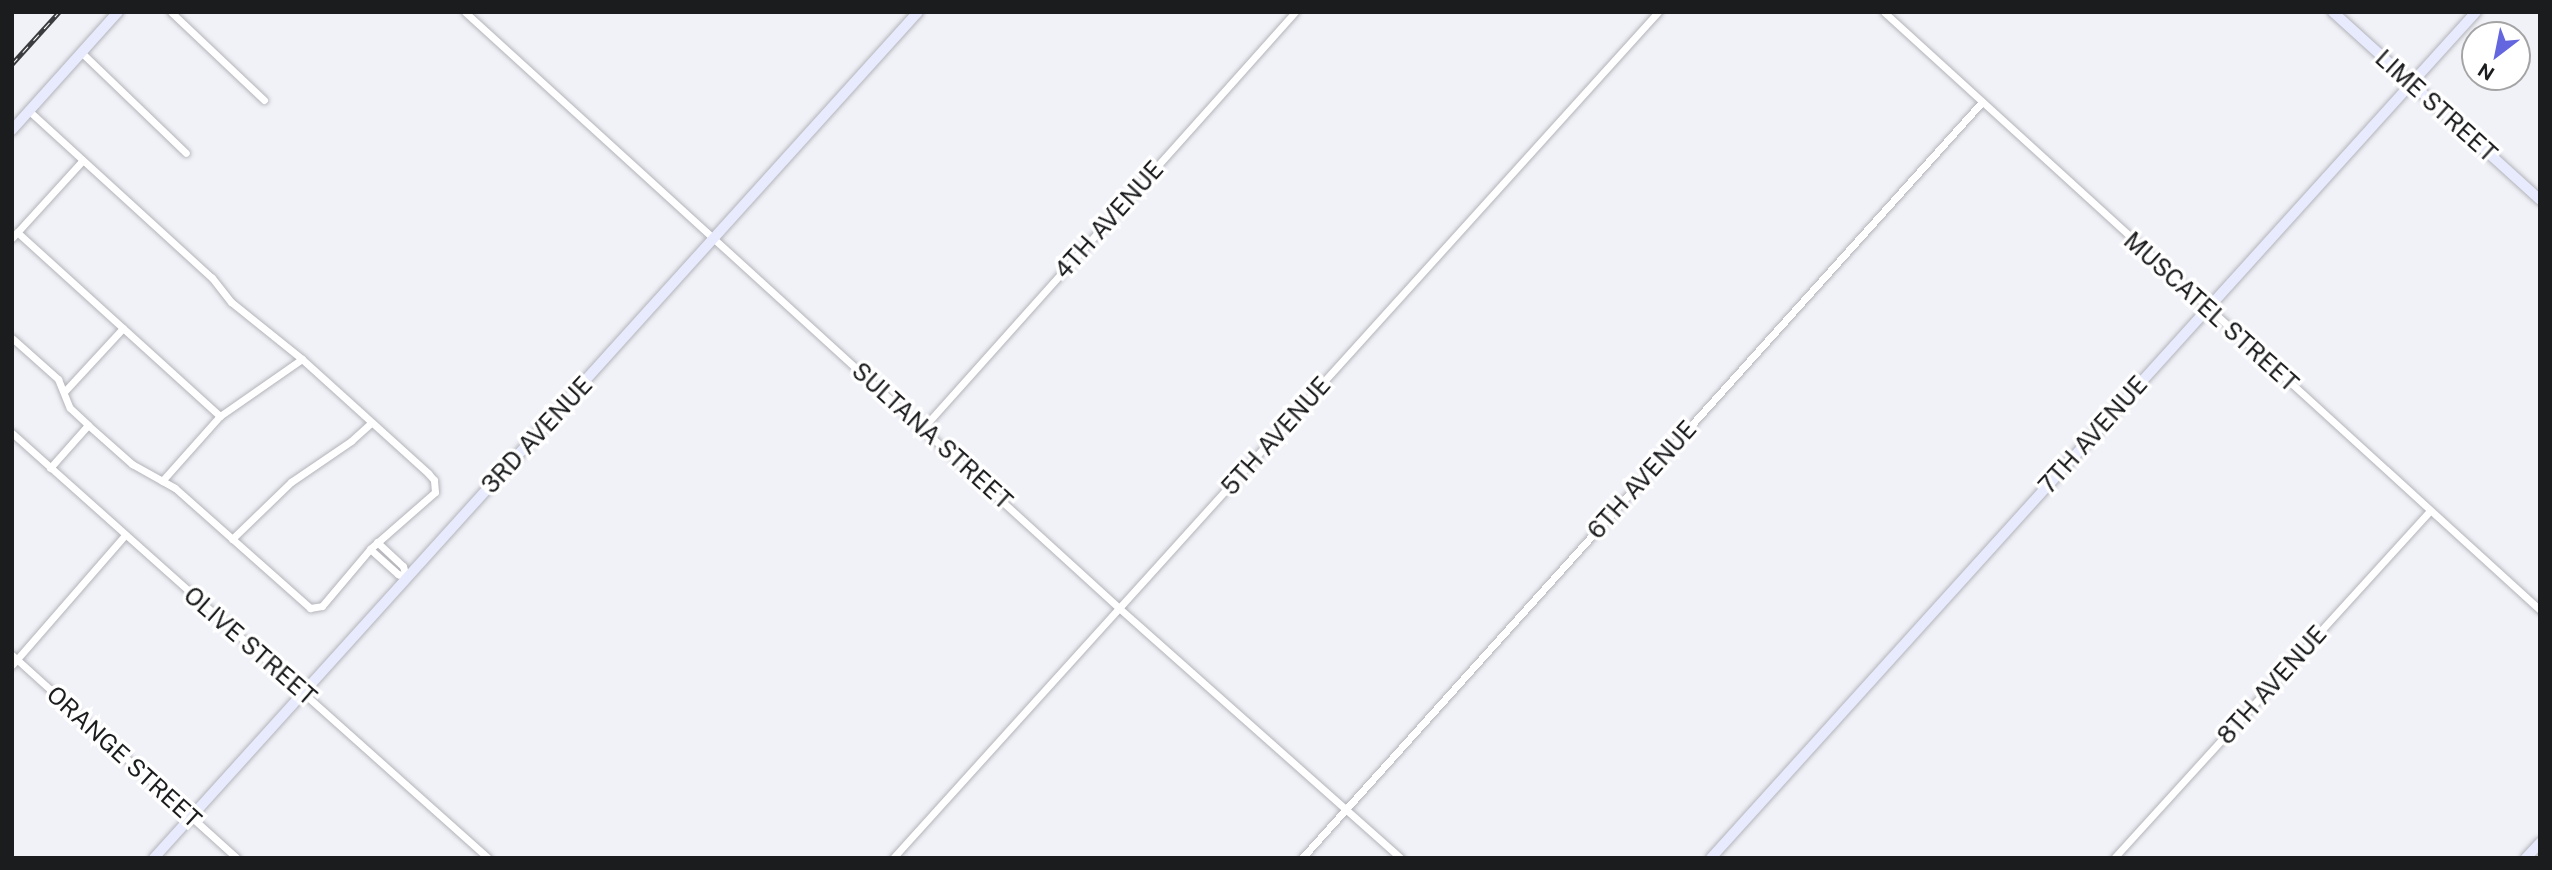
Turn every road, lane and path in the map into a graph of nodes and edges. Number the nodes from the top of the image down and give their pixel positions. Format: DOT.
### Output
graph roads {
  1 [pos="118,12"];
  2 [pos="171,12"];
  3 [pos="465,12"];
  4 [pos="919,12"];
  5 [pos="1295,12"];
  6 [pos="1658,12"];
  7 [pos="1884,12"];
  8 [pos="2333,12"];
  9 [pos="2476,12"];
  10 [pos="82,53"];
  11 [pos="2412,83"];
  12 [pos="264,100"];
  13 [pos="1982,102"];
  14 [pos="29,111"];
  15 [pos="12,130"];
  16 [pos="186,153"];
  17 [pos="83,160"];
  18 [pos="2540,200"];
  19 [pos="15,235"];
  20 [pos="714,239"];
  21 [pos="2207,308"];
  22 [pos="123,328"];
  23 [pos="12,338"];
  24 [pos="302,359"];
  25 [pos="64,392"];
  26 [pos="220,416"];
  27 [pos="371,422"];
  28 [pos="88,425"];
  29 [pos="923,428"];
  30 [pos="12,433"];
  31 [pos="50,468"];
  32 [pos="162,481"];
  33 [pos="2429,512"];
  34 [pos="124,536"];
  35 [pos="232,539"];
  36 [pos="377,542"];
  37 [pos="370,549"];
  38 [pos="406,577"];
  39 [pos="1119,608"];
  40 [pos="2540,610"];
  41 [pos="14,660"];
  42 [pos="303,692"];
  43 [pos="1347,808"];
  44 [pos="191,818"];
  45 [pos="2540,843"];
  46 [pos="154,858"];
  47 [pos="237,858"];
  48 [pos="488,858"];
  49 [pos="893,858"];
  50 [pos="1302,858"];
  51 [pos="1401,858"];
  52 [pos="1711,858"];
  53 [pos="2114,858"];
  54 [pos="2526,858"];
  1 -- 10 [label="street"];
  2 -- 12 [label="street"];
  3 -- 20 [label="street, SULTANA STREET"];
  4 -- 20 [label="street, 3RD AVENUE"];
  5 -- 29 [label="street, 4TH AVENUE"];
  6 -- 39 [label="street, 5TH AVENUE"];
  7 -- 13 [label="street, MUSCATEL STREET"];
  8 -- 11 [label="street, LIME STREET"];
  9 -- 11 [label="street, 7TH AVENUE"];
  10 -- 14 [label="street"];
  10 -- 16 [label="street"];
  11 -- 18 [label="street, LIME STREET"];
  11 -- 21 [label="street, 7TH AVENUE"];
  13 -- 21 [label="street, MUSCATEL STREET"];
  13 -- 43 [label="street, 6TH AVENUE"];
  14 -- 15 [label="street"];
  14 -- 17 [label="street"];
  17 -- 19 [label="street"];
  17 -- 24 [label="street"];
  19 -- 22 [label="street"];
  20 -- 29 [label="street, SULTANA STREET"];
  20 -- 38 [label="street, 3RD AVENUE"];
  21 -- 33 [label="street, MUSCATEL STREET"];
  21 -- 52 [label="street, 7TH AVENUE"];
  22 -- 25 [label="street"];
  22 -- 26 [label="street"];
  23 -- 25 [label="street"];
  24 -- 26 [label="street"];
  24 -- 27 [label="street"];
  25 -- 28 [label="street"];
  26 -- 32 [label="street"];
  27 -- 35 [label="street"];
  27 -- 36 [label="street"];
  28 -- 31 [label="street"];
  28 -- 32 [label="street"];
  29 -- 39 [label="street, SULTANA STREET"];
  30 -- 31 [label="street, OLIVE STREET"];
  31 -- 34 [label="street, OLIVE STREET"];
  32 -- 35 [label="street"];
  33 -- 40 [label="street, MUSCATEL STREET"];
  33 -- 53 [label="street, 8TH AVENUE"];
  34 -- 41 [label="street"];
  34 -- 42 [label="street, OLIVE STREET"];
  35 -- 37 [label="street"];
  36 -- 37 [label="street"];
  36 -- 38 [label="street"];
  37 -- 38 [label="street"];
  38 -- 42 [label="street, 3RD AVENUE"];
  39 -- 43 [label="street, SULTANA STREET"];
  39 -- 49 [label="street, 5TH AVENUE"];
  41 -- 44 [label="street, ORANGE STREET"];
  42 -- 44 [label="street, 3RD AVENUE"];
  42 -- 48 [label="street, OLIVE STREET"];
  43 -- 50 [label="street, 6TH AVENUE"];
  43 -- 51 [label="street, SULTANA STREET"];
  44 -- 46 [label="street, 3RD AVENUE"];
  44 -- 47 [label="street, ORANGE STREET"];
  45 -- 54 [label="street"];
}
